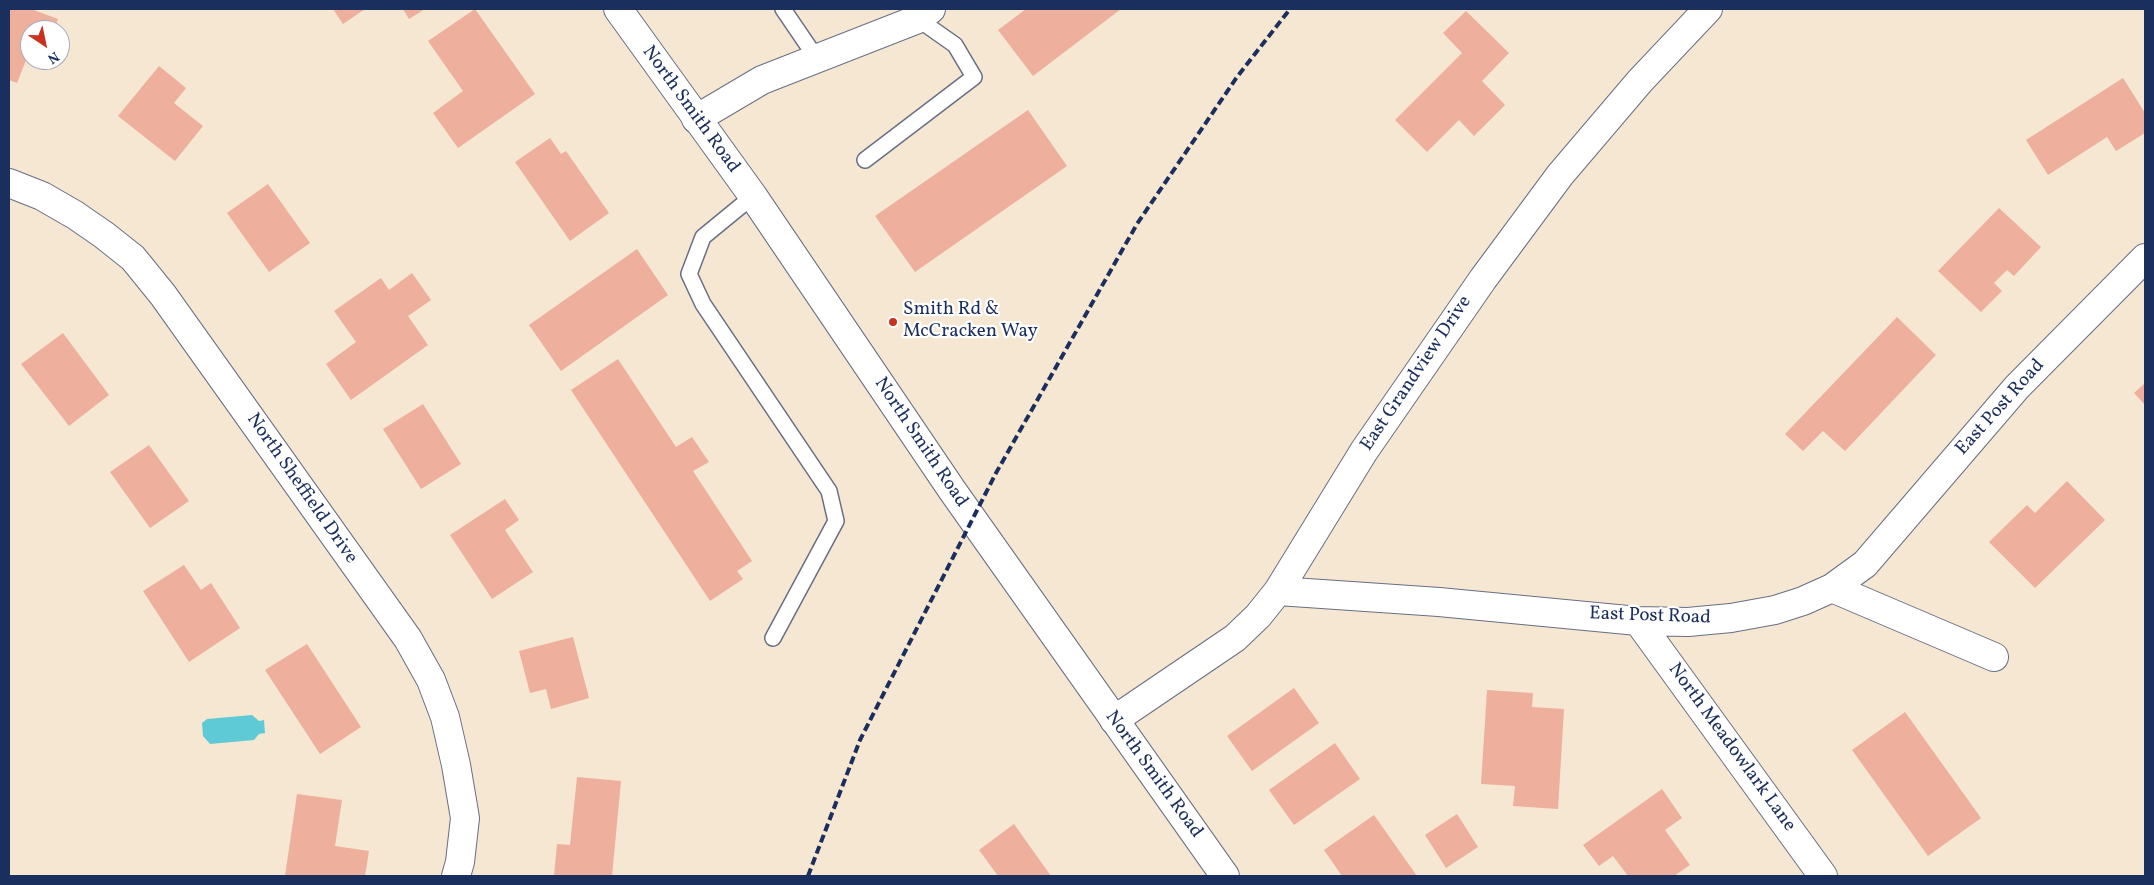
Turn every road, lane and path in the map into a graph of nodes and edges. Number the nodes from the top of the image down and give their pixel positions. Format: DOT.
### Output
graph roads {
  1 [pos="618,9"];
  2 [pos="783,9"];
  3 [pos="1708,9"];
  4 [pos="924,14"];
  5 [pos="817,59"];
  6 [pos="696,119"];
  7 [pos="865,160"];
  8 [pos="9,183"];
  9 [pos="752,196"];
  10 [pos="2145,258"];
  11 [pos="1832,588"];
  12 [pos="1278,591"];
  13 [pos="1638,621"];
  14 [pos="773,638"];
  15 [pos="1994,657"];
  16 [pos="1114,720"];
  17 [pos="456,876"];
  18 [pos="1225,876"];
  19 [pos="1823,876"];
  1 -- 6 [label="street, North Smith Road"];
  2 -- 5 [label="lane"];
  3 -- 12 [label="street, East Grandview Drive"];
  4 -- 5 [label="street"];
  4 -- 7 [label="lane"];
  5 -- 6 [label="street"];
  6 -- 9 [label="street, North Smith Road"];
  8 -- 17 [label="street, North Sheffield Drive"];
  9 -- 14 [label="lane"];
  9 -- 16 [label="street, North Smith Road"];
  10 -- 11 [label="street, East Post Road"];
  11 -- 13 [label="street, East Post Road"];
  11 -- 15 [label="street"];
  12 -- 13 [label="street, East Post Road"];
  12 -- 16 [label="street, East Grandview Drive"];
  13 -- 19 [label="street, North Meadowlark Lane"];
  16 -- 18 [label="street, North Smith Road"];
}
